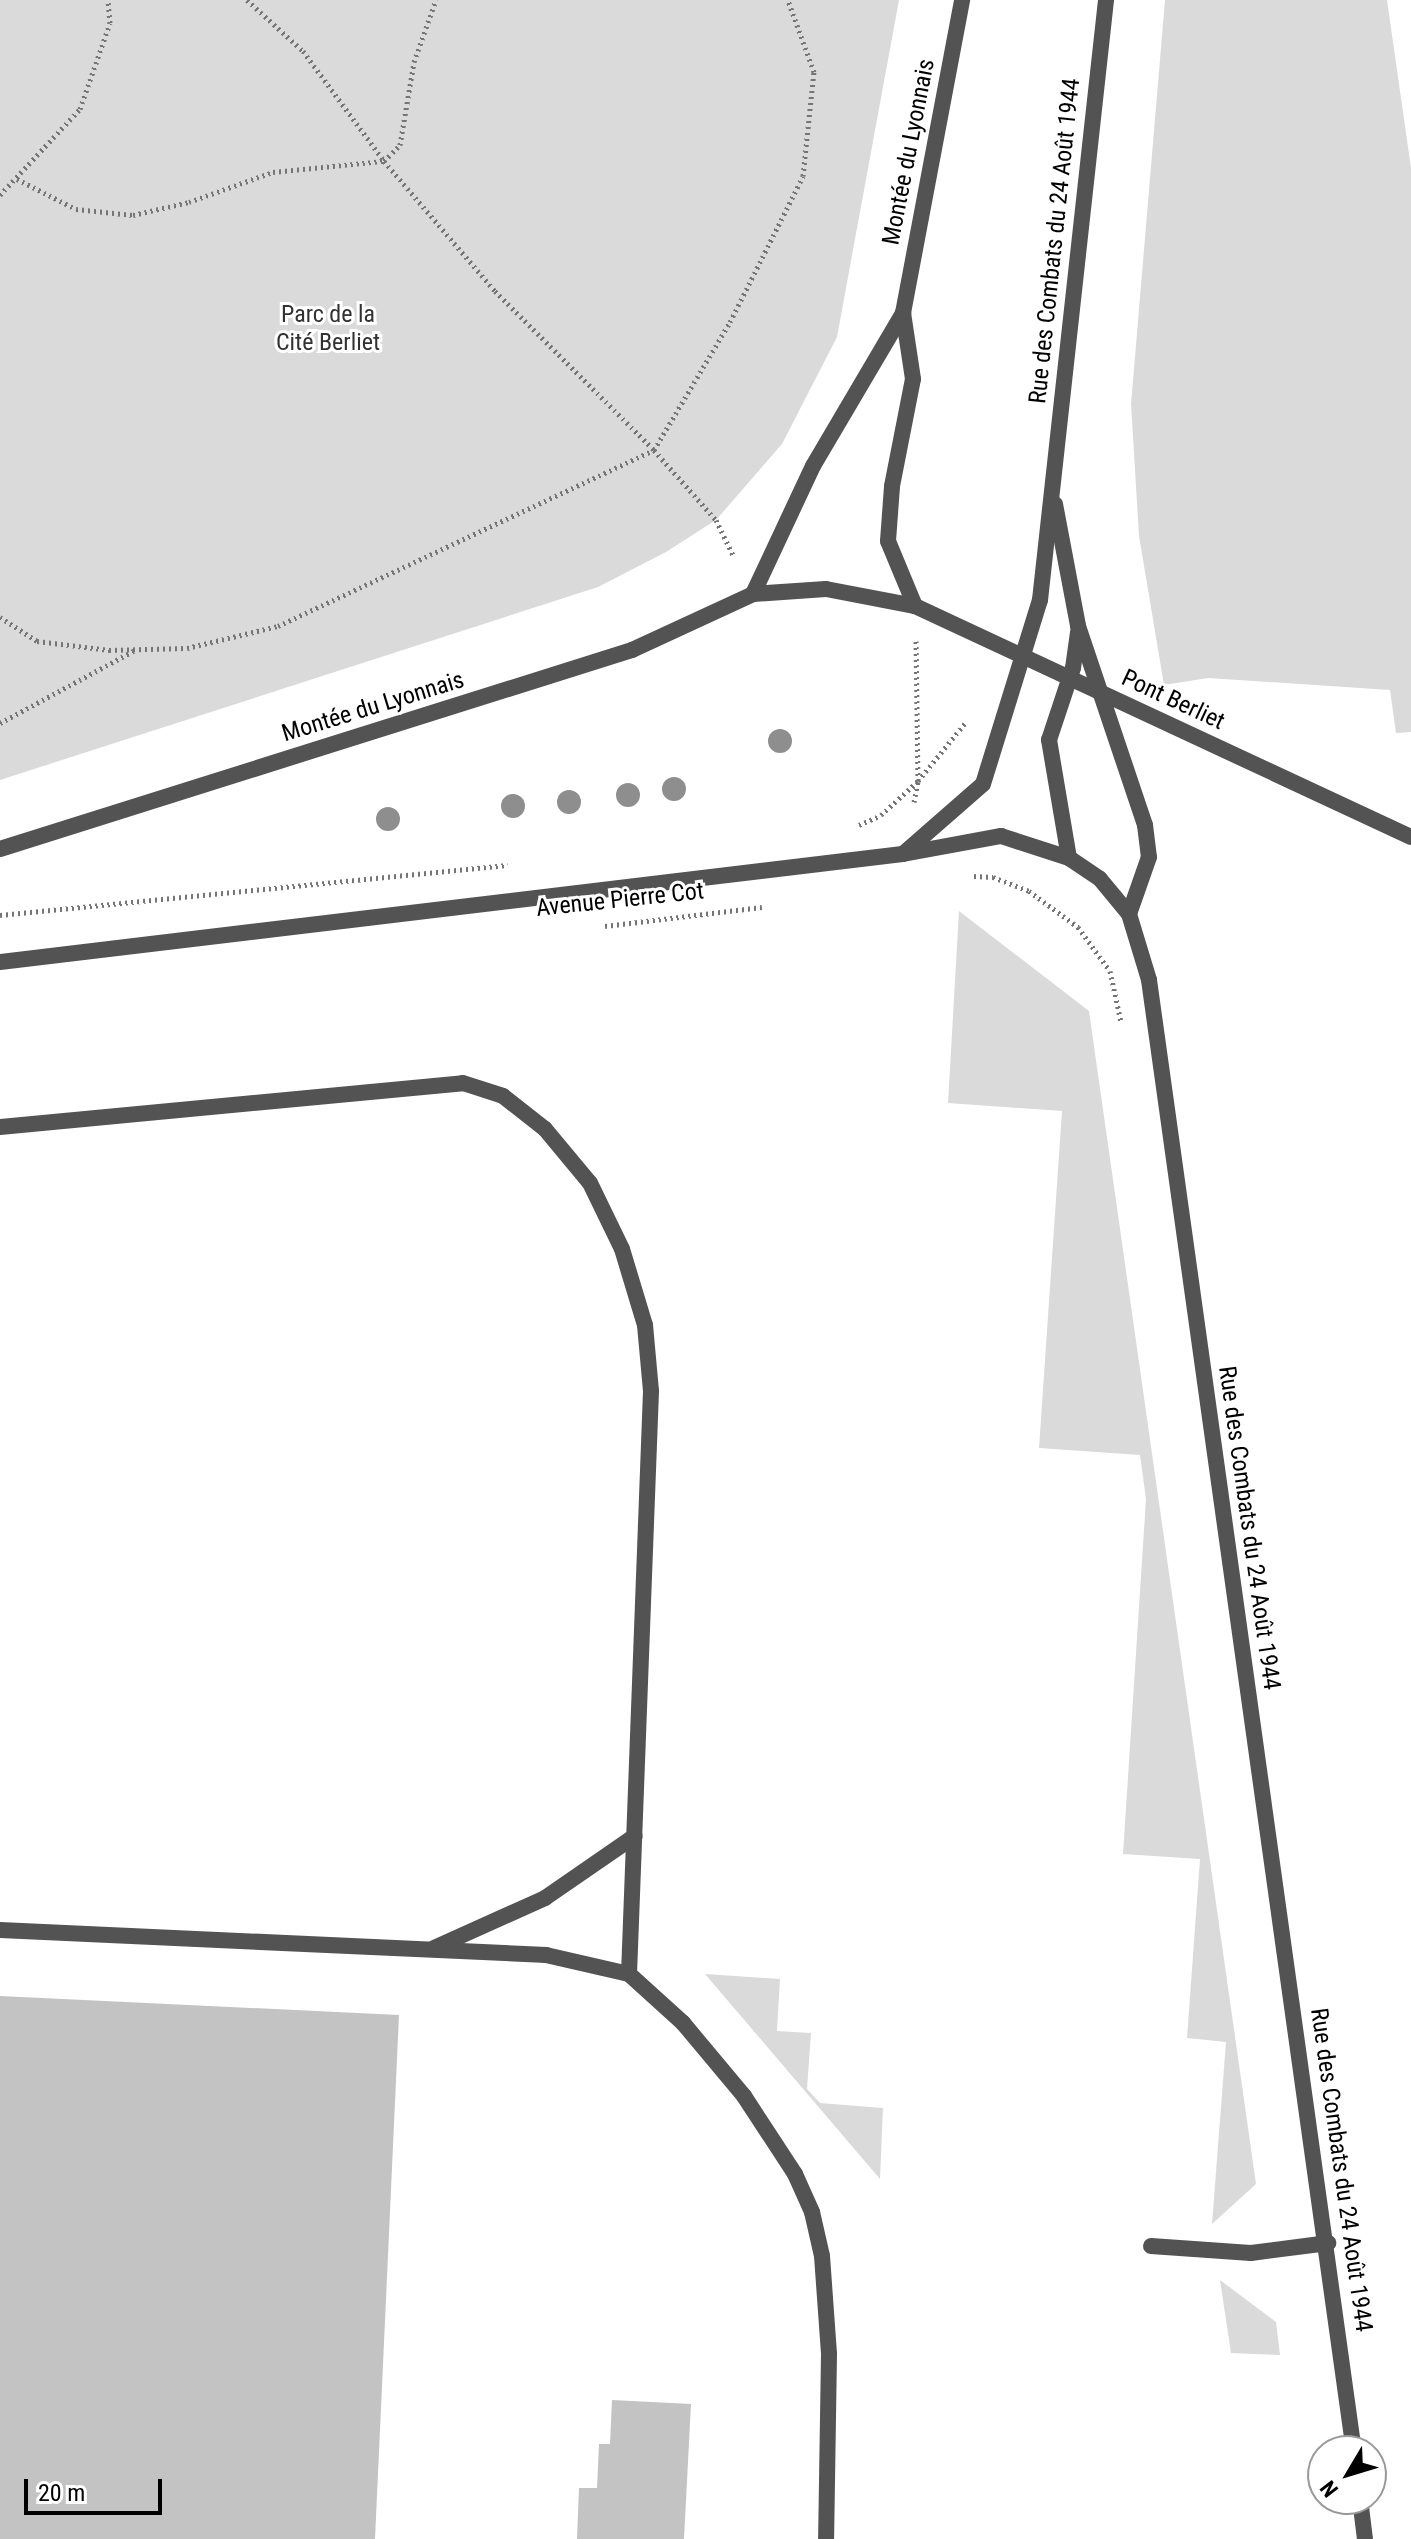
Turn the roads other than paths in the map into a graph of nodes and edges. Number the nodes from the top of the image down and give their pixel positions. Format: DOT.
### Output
graph roads {
  1 [pos="962,0"];
  2 [pos="1106,0"];
  3 [pos="903,313"];
  4 [pos="1052,486"];
  5 [pos="753,594"];
  6 [pos="915,606"];
  7 [pos="1078,626"];
  8 [pos="1411,837"];
  9 [pos="0,849"];
  10 [pos="903,854"];
  11 [pos="1069,858"];
  12 [pos="1129,914"];
  13 [pos="0,962"];
  14 [pos="0,1127"];
  15 [pos="635,1836"];
  16 [pos="0,1930"];
  17 [pos="429,1951"];
  18 [pos="629,1974"];
  19 [pos="1328,2243"];
  20 [pos="1151,2246"];
  21 [pos="1352,2435"];
  22 [pos="1362,2515"];
  23 [pos="826,2539"];
  24 [pos="1365,2539"];
  1 -- 3 [label="street, Montée du Lyonnais"];
  2 -- 4 [label="street, Rue des Combats du 24 Août 1944"];
  3 -- 5 [label="street, Montée du Lyonnais"];
  3 -- 6 [label="street, Montée du Lyonnais"];
  4 -- 7 [label="street, Rue des Combats du 24 Août 1944"];
  4 -- 10 [label="street, Rue des Combats du 24 Août 1944"];
  5 -- 6 [label="street, Montée du Lyonnais"];
  5 -- 9 [label="street, Montée du Lyonnais"];
  6 -- 8 [label="street, Pont Berliet, bridge"];
  7 -- 11 [label="street, Rue des Combats du 24 Août 1944"];
  7 -- 12 [label="street, Rue des Combats du 24 Août 1944"];
  10 -- 11 [label="street, Avenue Pierre Cot"];
  10 -- 13 [label="street, Avenue Pierre Cot"];
  11 -- 12 [label="street, Avenue Pierre Cot"];
  12 -- 19 [label="street, Rue des Combats du 24 Août 1944"];
  14 -- 15 [label="street"];
  15 -- 17 [label="street"];
  15 -- 18 [label="street"];
  16 -- 17 [label="street"];
  17 -- 18 [label="street"];
  18 -- 23 [label="street"];
  19 -- 20 [label="street"];
  19 -- 21 [label="street, Rue des Combats du 24 Août 1944"];
  22 -- 24 [label="street"];
}
